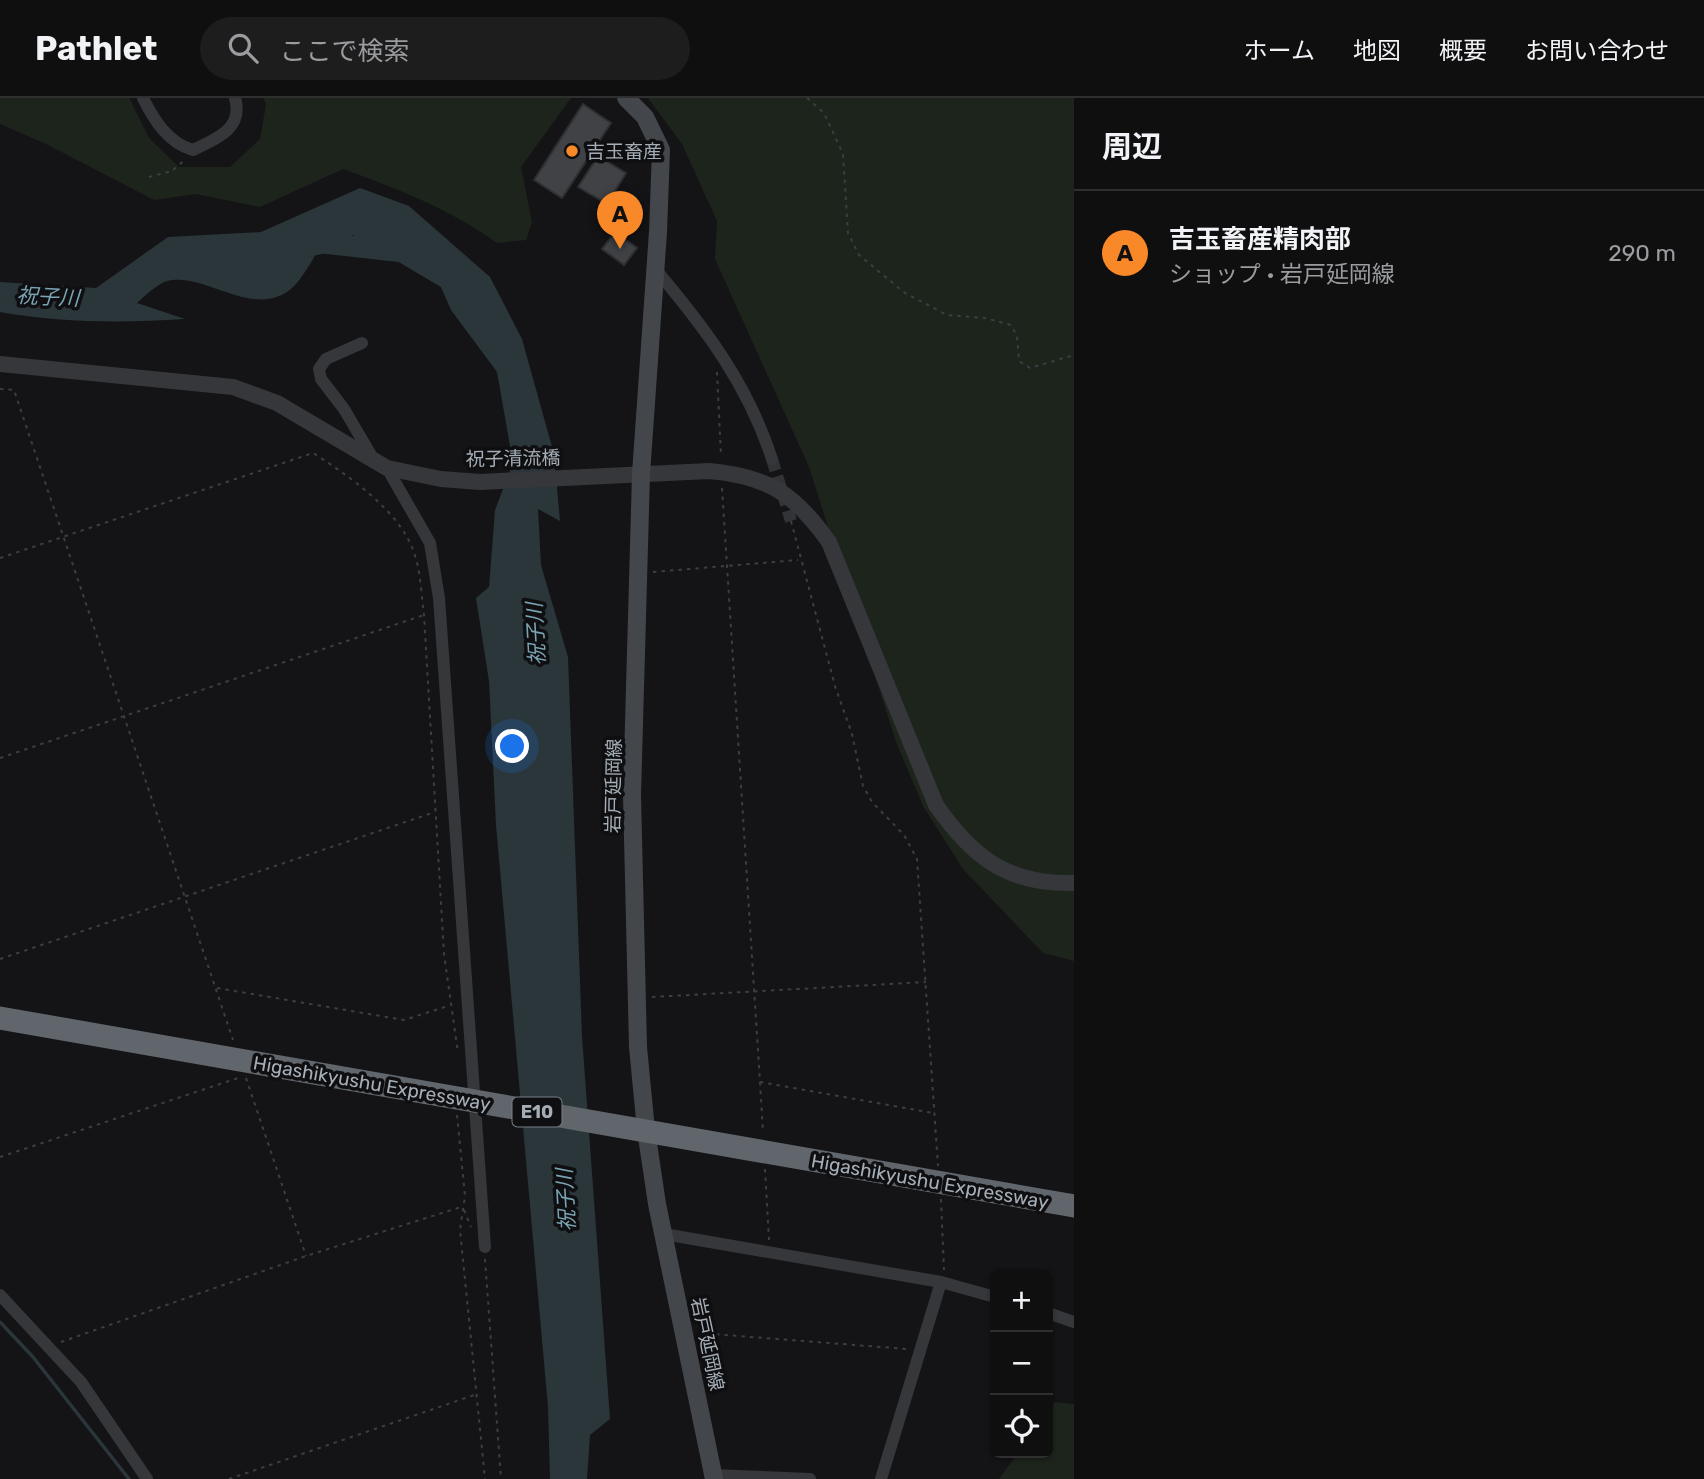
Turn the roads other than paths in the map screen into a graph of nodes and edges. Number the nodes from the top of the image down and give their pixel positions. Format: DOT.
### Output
graph roads {
  1 [pos="143,98"];
  2 [pos="235,98"];
  3 [pos="626,98"];
  4 [pos="656,270"];
  5 [pos="362,343"];
  6 [pos="0,364"];
  7 [pos="772,459"];
  8 [pos="380,464"];
  9 [pos="640,474"];
  10 [pos="1074,883"];
  11 [pos="0,1018"];
  12 [pos="1074,1206"];
  13 [pos="664,1234"];
  14 [pos="485,1247"];
  15 [pos="942,1282"];
  16 [pos="0,1295"];
  17 [pos="990,1296"];
  18 [pos="1053,1315"];
  19 [pos="1074,1322"];
  20 [pos="713,1477"];
  21 [pos="147,1479"];
  22 [pos="810,1479"];
  23 [pos="881,1479"];
  1 -- 2 [label="street"];
  3 -- 4 [label="main road, 岩戸延岡線"];
  4 -- 7 [label="street"];
  4 -- 9 [label="main road, 岩戸延岡線"];
  5 -- 8 [label="street"];
  6 -- 8 [label="street, 祝子清流橋"];
  8 -- 9 [label="street, 祝子清流橋"];
  8 -- 14 [label="street"];
  9 -- 10 [label="street, 祝子清流橋"];
  9 -- 13 [label="main road, 岩戸延岡線"];
  11 -- 12 [label="highway, Higashikyushu Expressway / E10"];
  13 -- 15 [label="street"];
  13 -- 20 [label="main road, 岩戸延岡線"];
  15 -- 17 [label="street"];
  15 -- 23 [label="street"];
  16 -- 21 [label="street"];
  18 -- 19 [label="street"];
  20 -- 22 [label="street"];
}
